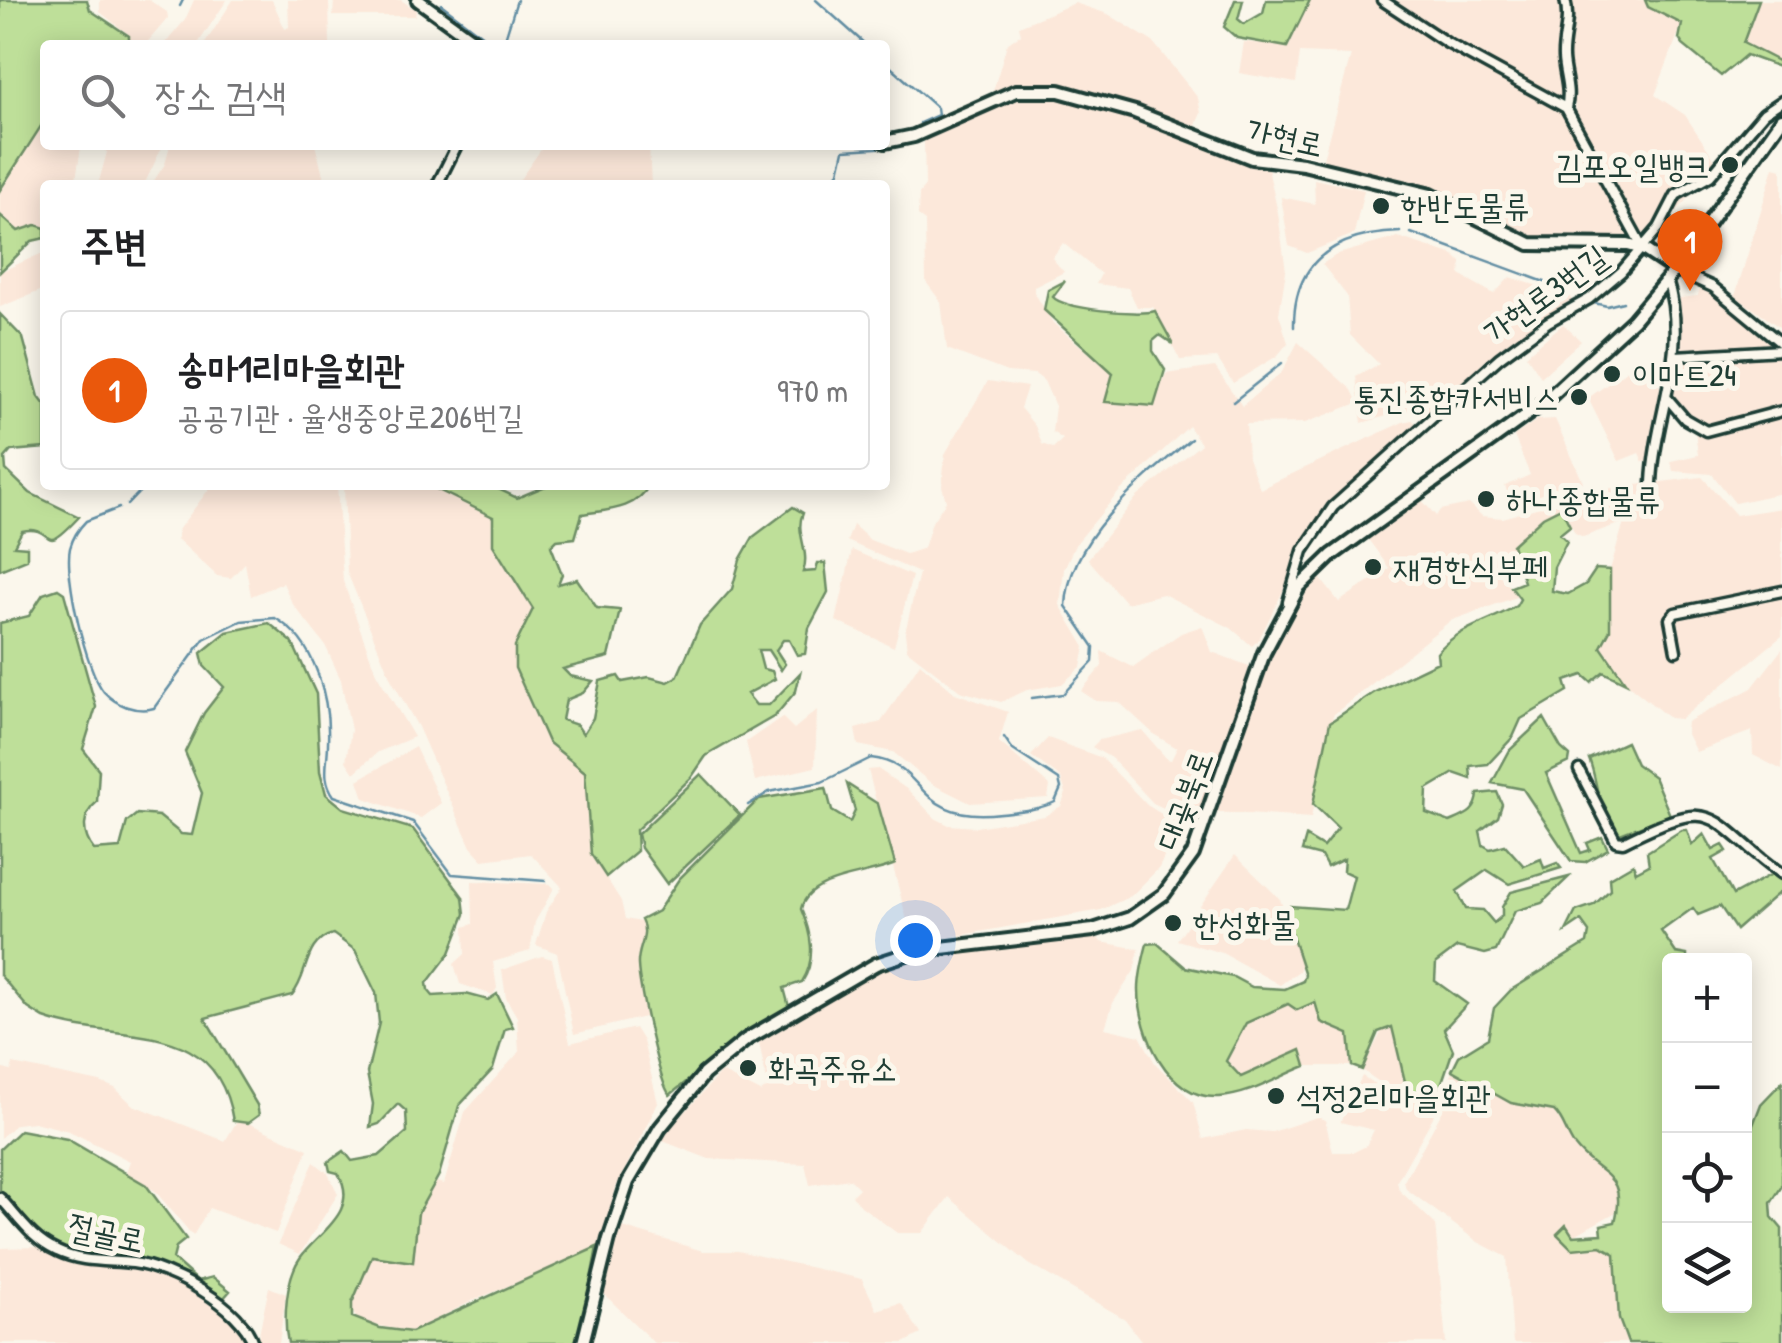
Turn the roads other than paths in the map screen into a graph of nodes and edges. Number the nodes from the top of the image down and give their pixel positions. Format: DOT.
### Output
graph roads {
  1 [pos="418,0"];
  2 [pos="1382,0"];
  3 [pos="1565,0"];
  4 [pos="473,40"];
  5 [pos="1782,101"];
  6 [pos="1566,108"];
  7 [pos="1782,119"];
  8 [pos="890,141"];
  9 [pos="455,150"];
  10 [pos="440,180"];
  11 [pos="1648,252"];
  12 [pos="1687,254"];
  13 [pos="1675,270"];
  14 [pos="1664,284"];
  15 [pos="1782,347"];
  16 [pos="1676,356"];
  17 [pos="1667,398"];
  18 [pos="1782,411"];
  19 [pos="1652,482"];
  20 [pos="1782,591"];
  21 [pos="1288,602"];
  22 [pos="1676,651"];
  23 [pos="1579,770"];
  24 [pos="1782,874"];
  25 [pos="0,1198"];
  26 [pos="254,1343"];
  27 [pos="584,1343"];
  1 -- 4 [label="street"];
  2 -- 6 [label="street"];
  3 -- 6 [label="street"];
  5 -- 11 [label="street"];
  6 -- 11 [label="street"];
  7 -- 12 [label="street, 대곶북로"];
  8 -- 11 [label="street, 가현로"];
  9 -- 10 [label="street"];
  11 -- 12 [label="street"];
  11 -- 13 [label="street, 가현로"];
  11 -- 14 [label="street"];
  11 -- 21 [label="street, 가현로3번길"];
  12 -- 13 [label="street, 대곶북로"];
  13 -- 14 [label="street, 대곶북로"];
  13 -- 15 [label="street"];
  14 -- 16 [label="street"];
  14 -- 21 [label="street, 대곶북로"];
  15 -- 16 [label="street"];
  16 -- 17 [label="street"];
  17 -- 18 [label="street"];
  17 -- 19 [label="street"];
  20 -- 22 [label="street"];
  21 -- 27 [label="street, 대곶북로"];
  23 -- 24 [label="street"];
  25 -- 26 [label="street, 절골로"];
}
